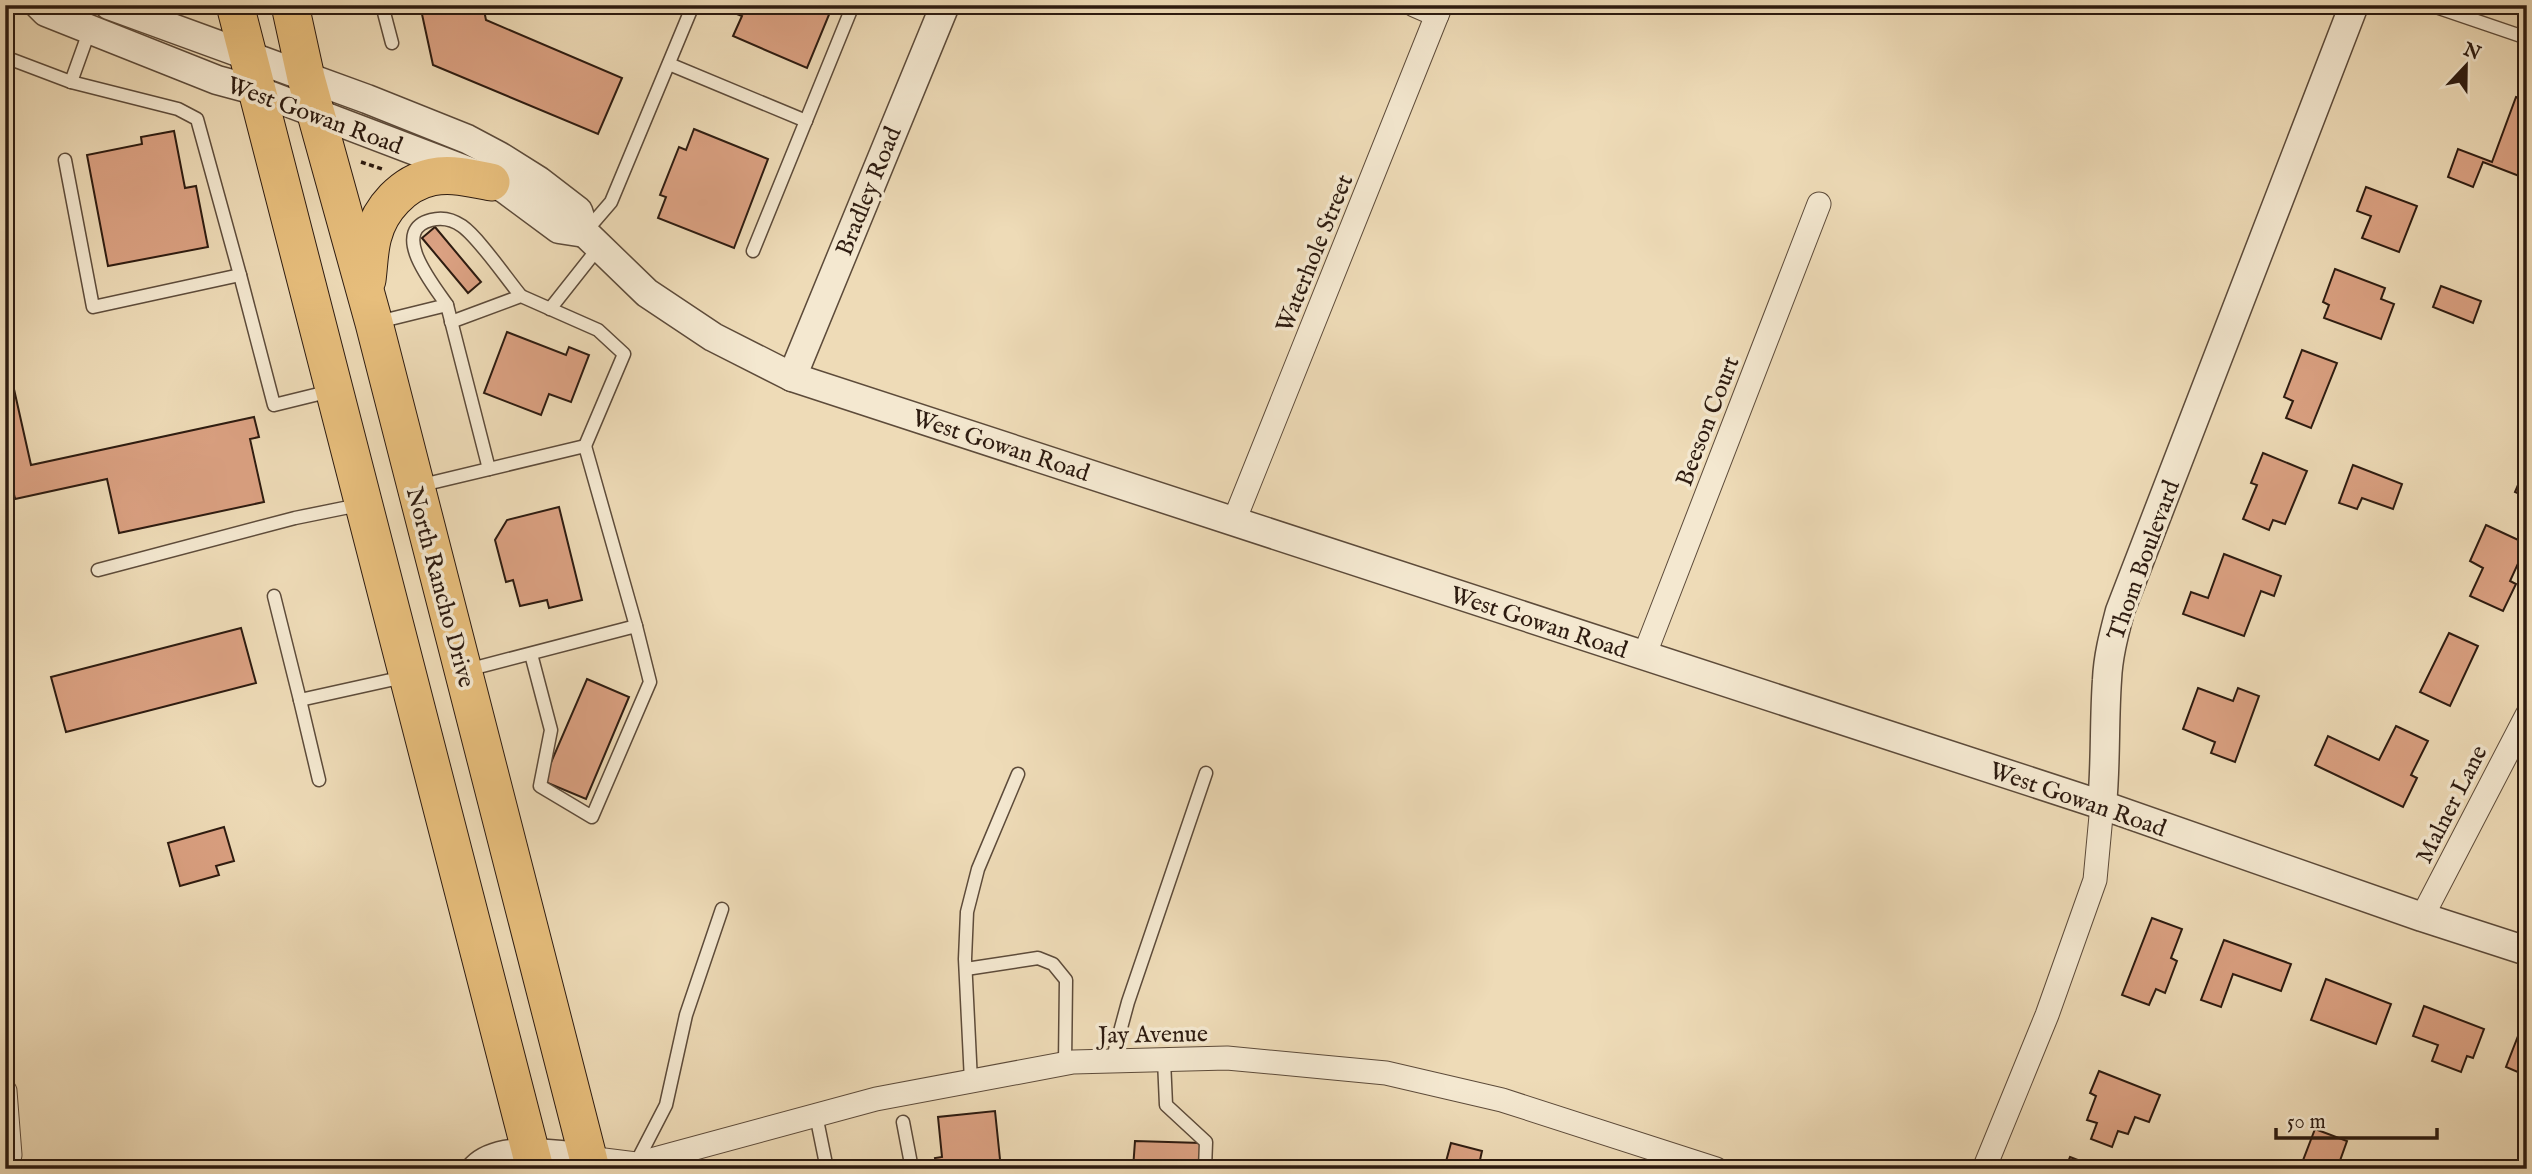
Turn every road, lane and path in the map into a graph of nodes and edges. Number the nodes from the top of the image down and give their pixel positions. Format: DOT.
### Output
graph roads {
  1 [pos="39,5"];
  2 [pos="109,5"];
  3 [pos="235,5"];
  4 [pos="290,5"];
  5 [pos="382,5"];
  6 [pos="693,5"];
  7 [pos="853,5"];
  8 [pos="945,5"];
  9 [pos="1414,5"];
  10 [pos="2354,5"];
  11 [pos="2430,5"];
  12 [pos="1439,10"];
  13 [pos="90,28"];
  14 [pos="2527,32"];
  15 [pos="392,43"];
  16 [pos="5,57"];
  17 [pos="668,64"];
  18 [pos="253,74"];
  19 [pos="306,78"];
  20 [pos="71,82"];
  21 [pos="316,115"];
  22 [pos="806,121"];
  23 [pos="65,160"];
  24 [pos="361,162"];
  25 [pos="386,170"];
  26 [pos="491,182"];
  27 [pos="1819,204"];
  28 [pos="592,240"];
  29 [pos="753,251"];
  30 [pos="240,275"];
  31 [pos="521,296"];
  32 [pos="447,305"];
  33 [pos="369,307"];
  34 [pos="550,309"];
  35 [pos="451,322"];
  36 [pos="792,377"];
  37 [pos="334,390"];
  38 [pos="585,446"];
  39 [pos="489,469"];
  40 [pos="414,486"];
  41 [pos="364,504"];
  42 [pos="1234,521"];
  43 [pos="98,570"];
  44 [pos="274,596"];
  45 [pos="636,626"];
  46 [pos="531,654"];
  47 [pos="1644,656"];
  48 [pos="464,671"];
  49 [pos="407,676"];
  50 [pos="300,700"];
  51 [pos="2527,715"];
  52 [pos="1206,773"];
  53 [pos="1018,774"];
  54 [pos="320,780"];
  55 [pos="2102,805"];
  56 [pos="722,909"];
  57 [pos="2422,917"];
  58 [pos="2527,951"];
  59 [pos="966,969"];
  60 [pos="1164,1060"];
  61 [pos="1112,1061"];
  62 [pos="1065,1064"];
  63 [pos="971,1081"];
  64 [pos="5,1091"];
  65 [pos="816,1115"];
  66 [pos="903,1122"];
  67 [pos="533,1161"];
  68 [pos="589,1163"];
  69 [pos="636,1164"];
  70 [pos="6,1169"];
  71 [pos="476,1169"];
  72 [pos="827,1169"];
  73 [pos="912,1169"];
  74 [pos="1205,1169"];
  75 [pos="1716,1169"];
  76 [pos="1984,1169"];
  1 -- 13 [label="street, West Gowan Road"];
  2 -- 18 [label="street, West Gowan Road"];
  3 -- 18 [label="main road"];
  4 -- 19 [label="main road, North Rancho Drive"];
  5 -- 15 [label="lane"];
  6 -- 17 [label="lane"];
  7 -- 22 [label="lane"];
  8 -- 36 [label="street, Bradley Road"];
  9 -- 12 [label="street"];
  10 -- 55 [label="street, Thom Boulevard"];
  11 -- 14 [label="lane"];
  12 -- 42 [label="street, Waterhole Street"];
  13 -- 18 [label="street, West Gowan Road"];
  13 -- 20 [label="lane"];
  16 -- 20 [label="lane"];
  17 -- 22 [label="lane"];
  17 -- 28 [label="lane"];
  18 -- 19 [label="street, West Gowan Road"];
  18 -- 21 [label="street, West Gowan Road"];
  18 -- 37 [label="main road"];
  19 -- 21 [label="main road, North Rancho Drive"];
  19 -- 28 [label="street, West Gowan Road"];
  20 -- 30 [label="lane"];
  21 -- 26 [label="street, West Gowan Road"];
  21 -- 33 [label="main road, North Rancho Drive"];
  22 -- 29 [label="lane"];
  23 -- 30 [label="lane"];
  24 -- 25 [label="path"];
  26 -- 28 [label="street, West Gowan Road"];
  26 -- 33 [label="main road"];
  27 -- 47 [label="street, Beeson Court"];
  28 -- 34 [label="lane"];
  28 -- 36 [label="street, West Gowan Road"];
  30 -- 37 [label="lane"];
  31 -- 32 [label="lane"];
  31 -- 34 [label="lane"];
  31 -- 35 [label="lane"];
  32 -- 33 [label="lane"];
  32 -- 35 [label="lane"];
  33 -- 40 [label="main road, North Rancho Drive"];
  34 -- 38 [label="lane"];
  35 -- 39 [label="lane"];
  36 -- 42 [label="street, West Gowan Road"];
  37 -- 41 [label="main road"];
  38 -- 39 [label="lane"];
  38 -- 45 [label="lane"];
  39 -- 40 [label="lane"];
  40 -- 48 [label="main road, North Rancho Drive"];
  41 -- 43 [label="lane"];
  41 -- 49 [label="main road"];
  42 -- 47 [label="street, West Gowan Road"];
  44 -- 50 [label="lane"];
  45 -- 46 [label="lane"];
  45 -- 46 [label="lane"];
  46 -- 48 [label="lane"];
  47 -- 55 [label="street, West Gowan Road"];
  48 -- 68 [label="main road, North Rancho Drive"];
  49 -- 50 [label="lane"];
  49 -- 67 [label="main road"];
  50 -- 54 [label="lane"];
  51 -- 57 [label="street, Malner Lane"];
  52 -- 61 [label="lane"];
  53 -- 59 [label="lane"];
  55 -- 57 [label="street, West Gowan Road"];
  55 -- 76 [label="street, Thom Boulevard"];
  56 -- 69 [label="lane"];
  57 -- 58 [label="street, West Gowan Road"];
  59 -- 62 [label="lane"];
  59 -- 63 [label="lane"];
  60 -- 61 [label="street, Jay Avenue"];
  60 -- 74 [label="lane"];
  60 -- 75 [label="street, Jay Avenue"];
  61 -- 62 [label="street, Jay Avenue"];
  62 -- 63 [label="street, Jay Avenue"];
  63 -- 65 [label="street, Jay Avenue"];
  64 -- 70 [label="street"];
  65 -- 69 [label="street, Jay Avenue"];
  65 -- 72 [label="lane"];
  66 -- 73 [label="lane"];
  67 -- 68 [label="street"];
  67 -- 71 [label="street"];
  68 -- 69 [label="street, Jay Avenue"];
}
